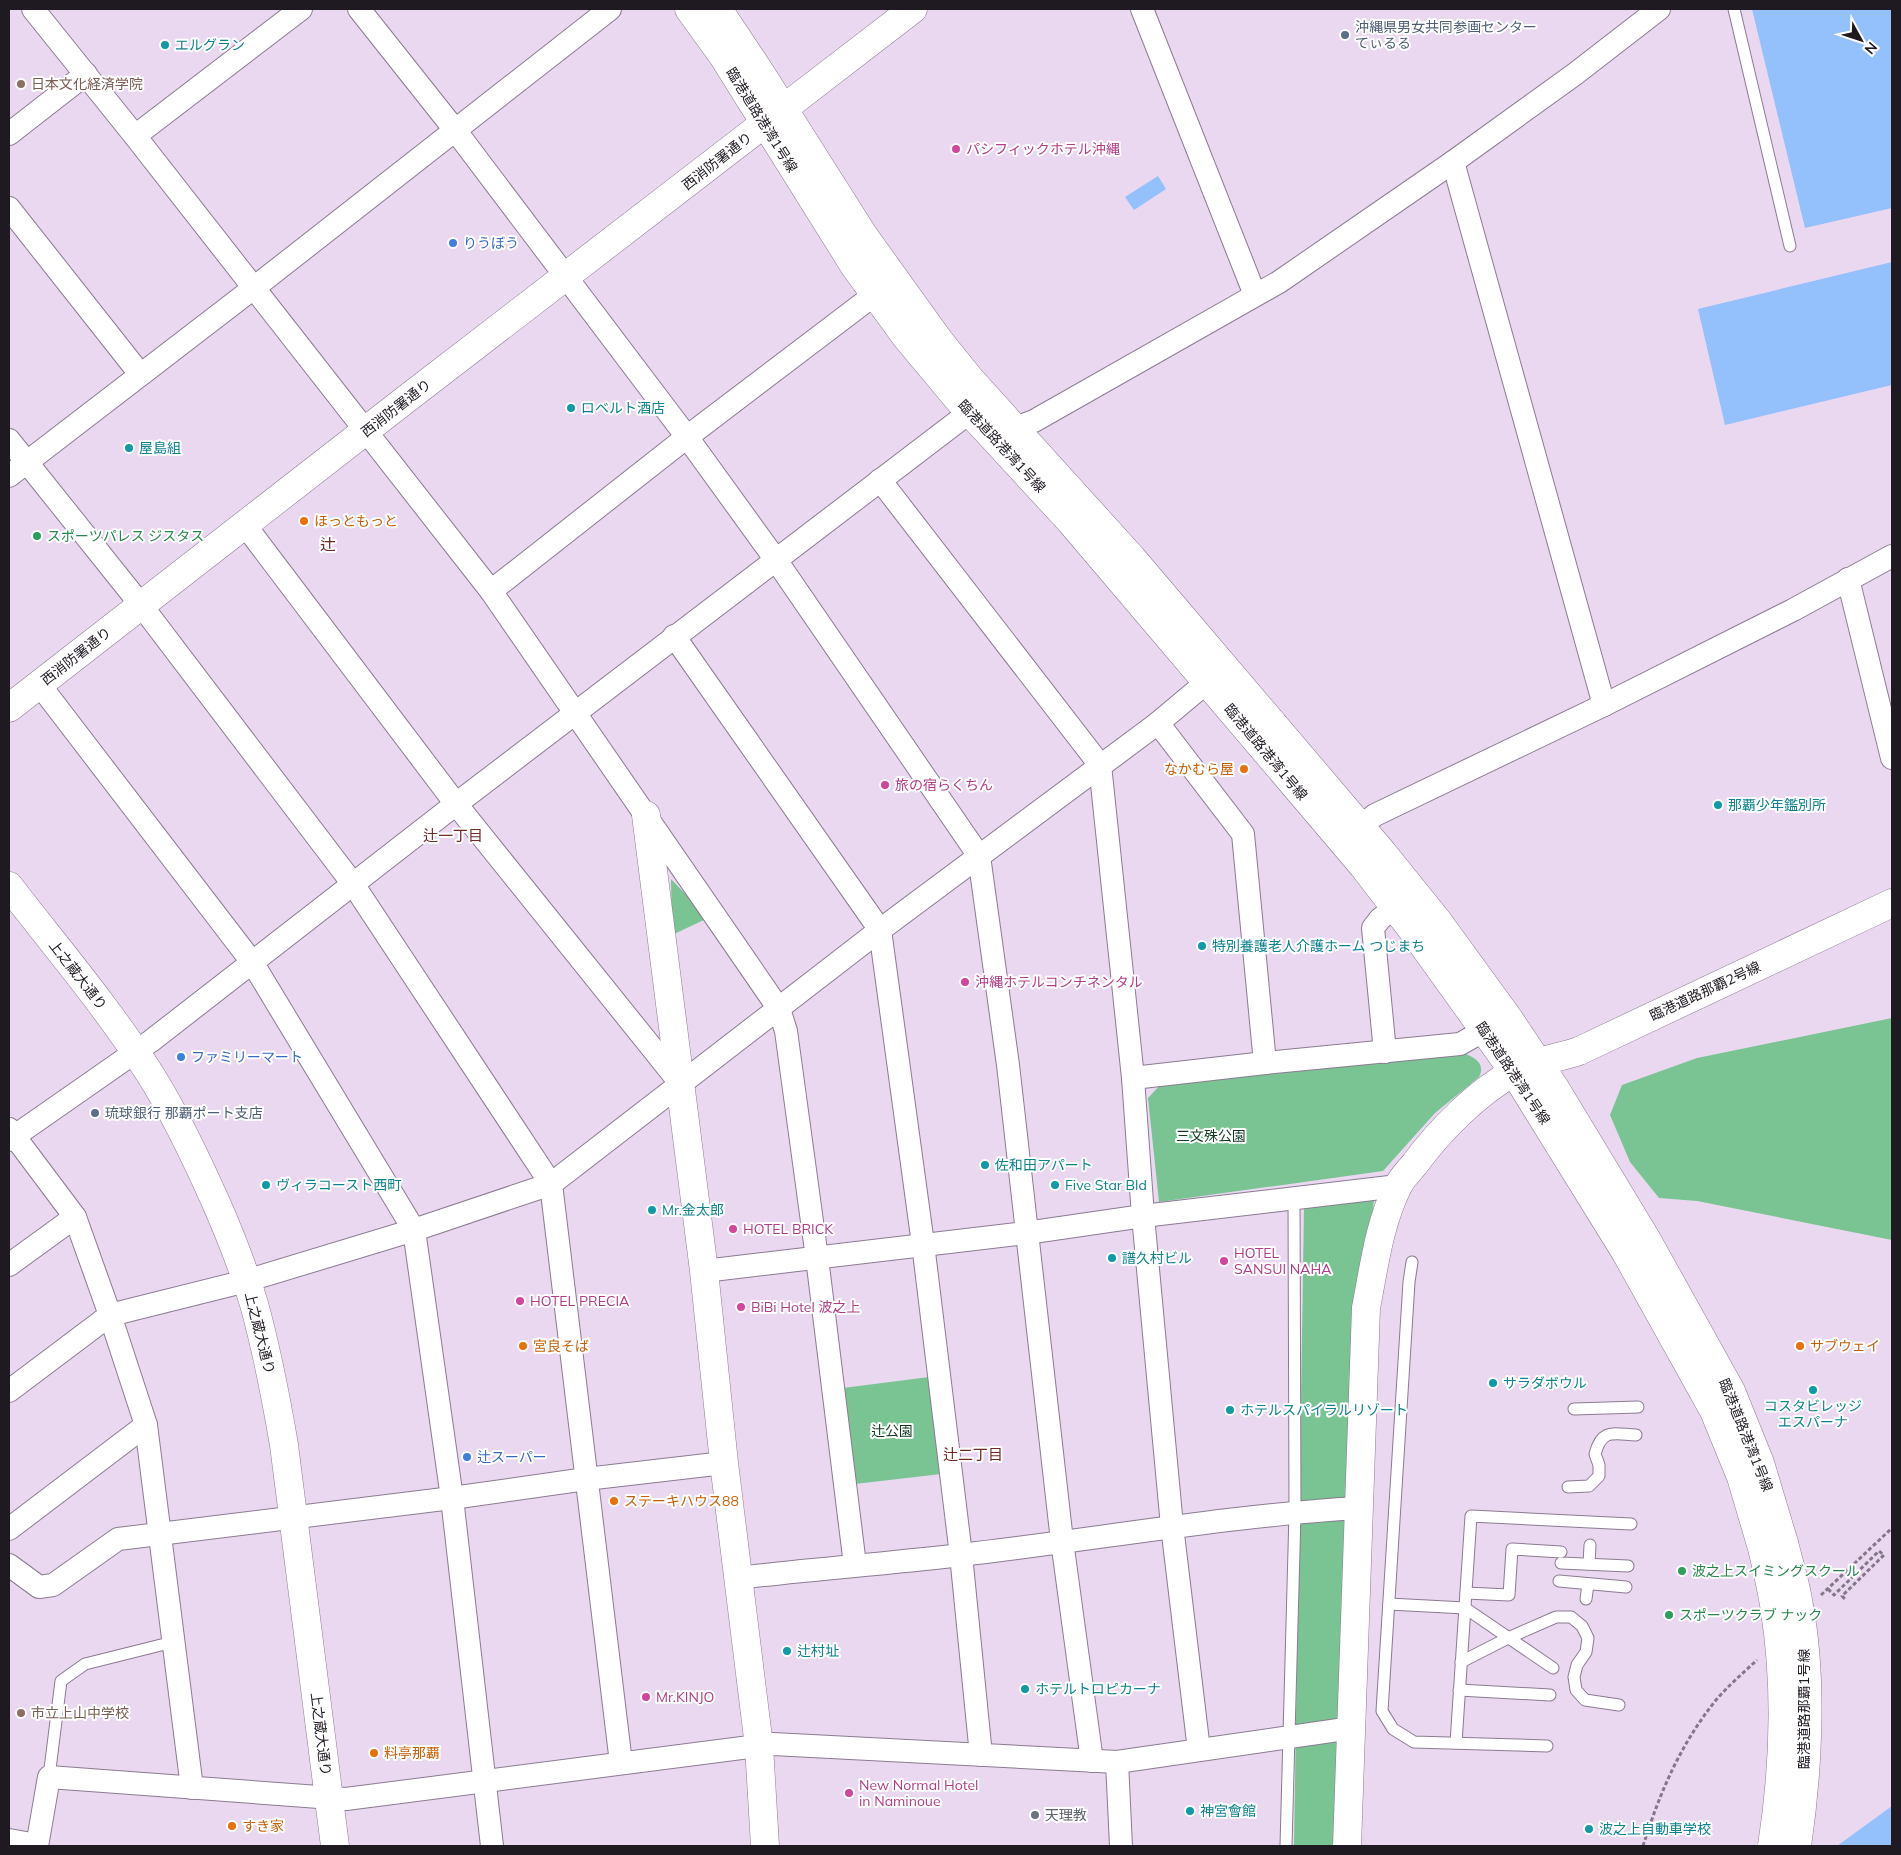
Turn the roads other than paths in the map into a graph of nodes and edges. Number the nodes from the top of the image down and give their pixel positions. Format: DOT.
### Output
graph roads {
  1 [pos="33,9"];
  2 [pos="301,9"];
  3 [pos="359,9"];
  4 [pos="610,9"];
  5 [pos="689,9"];
  6 [pos="718,9"];
  7 [pos="914,9"];
  8 [pos="1142,9"];
  9 [pos="1658,9"];
  10 [pos="1734,9"];
  11 [pos="86,74"];
  12 [pos="774,116"];
  13 [pos="454,130"];
  14 [pos="9,134"];
  15 [pos="135,136"];
  16 [pos="1453,162"];
  17 [pos="9,208"];
  18 [pos="1790,246"];
  19 [pos="566,277"];
  20 [pos="254,287"];
  21 [pos="874,295"];
  22 [pos="1255,295"];
  23 [pos="140,374"];
  24 [pos="970,412"];
  25 [pos="1015,428"];
  26 [pos="366,430"];
  27 [pos="687,437"];
  28 [pos="9,440"];
  29 [pos="26,462"];
  30 [pos="9,476"];
  31 [pos="880,480"];
  32 [pos="245,525"];
  33 [pos="1892,556"];
  34 [pos="776,560"];
  35 [pos="1848,579"];
  36 [pos="491,591"];
  37 [pos="141,605"];
  38 [pos="674,636"];
  39 [pos="1207,682"];
  40 [pos="39,684"];
  41 [pos="1604,705"];
  42 [pos="9,708"];
  43 [pos="574,713"];
  44 [pos="1158,723"];
  45 [pos="1892,758"];
  46 [pos="1100,766"];
  47 [pos="456,804"];
  48 [pos="646,815"];
  49 [pos="1350,834"];
  50 [pos="979,856"];
  51 [pos="353,884"];
  52 [pos="9,886"];
  53 [pos="1892,903"];
  54 [pos="1395,907"];
  55 [pos="880,930"];
  56 [pos="252,962"];
  57 [pos="779,1009"];
  58 [pos="1485,1030"];
  59 [pos="136,1052"];
  60 [pos="1385,1052"];
  61 [pos="1265,1063"];
  62 [pos="1526,1067"];
  63 [pos="1133,1078"];
  64 [pos="681,1084"];
  65 [pos="10,1135"];
  66 [pos="551,1184"];
  67 [pos="1398,1186"];
  68 [pos="1294,1198"];
  69 [pos="1143,1216"];
  70 [pos="75,1218"];
  71 [pos="414,1230"];
  72 [pos="1026,1233"];
  73 [pos="923,1244"];
  74 [pos="817,1258"];
  75 [pos="1412,1262"];
  76 [pos="9,1265"];
  77 [pos="704,1271"];
  78 [pos="246,1280"];
  79 [pos="110,1315"];
  80 [pos="9,1391"];
  81 [pos="1638,1407"];
  82 [pos="1574,1409"];
  83 [pos="146,1424"];
  84 [pos="1636,1435"];
  85 [pos="724,1463"];
  86 [pos="586,1479"];
  87 [pos="1568,1487"];
  88 [pos="452,1498"];
  89 [pos="1358,1508"];
  90 [pos="1295,1513"];
  91 [pos="293,1517"];
  92 [pos="1630,1524"];
  93 [pos="1172,1526"];
  94 [pos="9,1529"];
  95 [pos="159,1534"];
  96 [pos="1062,1541"];
  97 [pos="1773,1545"];
  98 [pos="1590,1546"];
  99 [pos="961,1555"];
  100 [pos="1589,1564"];
  101 [pos="9,1565"];
  102 [pos="855,1566"];
  103 [pos="1628,1566"];
  104 [pos="738,1578"];
  105 [pos="1558,1581"];
  106 [pos="1588,1584"];
  107 [pos="1626,1587"];
  108 [pos="1466,1592"];
  109 [pos="1586,1600"];
  110 [pos="1389,1604"];
  111 [pos="1465,1608"];
  112 [pos="1508,1638"];
  113 [pos="173,1642"];
  114 [pos="1461,1662"];
  115 [pos="1553,1668"];
  116 [pos="1459,1690"];
  117 [pos="1550,1695"];
  118 [pos="1619,1705"];
  119 [pos="1352,1728"];
  120 [pos="1290,1736"];
  121 [pos="1456,1743"];
  122 [pos="759,1746"];
  123 [pos="1547,1746"];
  124 [pos="1199,1750"];
  125 [pos="981,1755"];
  126 [pos="1092,1761"];
  127 [pos="1117,1762"];
  128 [pos="621,1763"];
  129 [pos="49,1777"];
  130 [pos="485,1780"];
  131 [pos="192,1788"];
  132 [pos="329,1798"];
  133 [pos="9,1840"];
  134 [pos="37,1846"];
  135 [pos="335,1846"];
  136 [pos="492,1846"];
  137 [pos="766,1846"];
  138 [pos="1121,1846"];
  139 [pos="1286,1846"];
  140 [pos="1347,1846"];
  141 [pos="1772,1846"];
  142 [pos="1797,1846"];
  1 -- 11 [label="street"];
  2 -- 15 [label="street"];
  3 -- 13 [label="street"];
  4 -- 13 [label="street"];
  5 -- 12 [label="street, 臨港道路港湾1号線"];
  6 -- 12 [label="street, 臨港道路港湾1号線"];
  7 -- 12 [label="street, 西消防署通り"];
  8 -- 22 [label="street"];
  9 -- 16 [label="street"];
  10 -- 18 [label="lane"];
  11 -- 14 [label="street"];
  11 -- 15 [label="street"];
  12 -- 19 [label="street, 西消防署通り"];
  12 -- 21 [label="street, 臨港道路港湾1号線"];
  12 -- 25 [label="street, 臨港道路港湾1号線"];
  13 -- 19 [label="street"];
  13 -- 20 [label="street"];
  15 -- 20 [label="street"];
  16 -- 22 [label="street"];
  16 -- 41 [label="street"];
  17 -- 23 [label="street"];
  19 -- 26 [label="street, 西消防署通り"];
  19 -- 27 [label="street"];
  20 -- 23 [label="street"];
  20 -- 26 [label="street"];
  21 -- 24 [label="street, 臨港道路港湾1号線"];
  21 -- 27 [label="street"];
  22 -- 25 [label="street"];
  23 -- 29 [label="street"];
  24 -- 25 [label="street"];
  24 -- 31 [label="street"];
  24 -- 39 [label="street, 臨港道路港湾1号線"];
  25 -- 49 [label="street, 臨港道路港湾1号線"];
  26 -- 32 [label="street, 西消防署通り"];
  26 -- 36 [label="street"];
  27 -- 34 [label="street"];
  27 -- 36 [label="street"];
  28 -- 29 [label="street"];
  29 -- 30 [label="street"];
  29 -- 37 [label="street"];
  31 -- 34 [label="street"];
  31 -- 46 [label="street"];
  32 -- 37 [label="street, 西消防署通り"];
  32 -- 47 [label="street"];
  33 -- 35 [label="street"];
  34 -- 38 [label="street"];
  34 -- 50 [label="street"];
  35 -- 41 [label="street"];
  35 -- 45 [label="street"];
  36 -- 43 [label="street"];
  37 -- 40 [label="street, 西消防署通り"];
  37 -- 51 [label="street"];
  38 -- 43 [label="street"];
  38 -- 55 [label="street"];
  39 -- 44 [label="street"];
  39 -- 49 [label="street, 臨港道路港湾1号線"];
  40 -- 42 [label="street, 西消防署通り"];
  40 -- 56 [label="street"];
  41 -- 49 [label="street"];
  43 -- 47 [label="street"];
  43 -- 48 [label="street"];
  44 -- 46 [label="street"];
  44 -- 61 [label="street"];
  46 -- 50 [label="street"];
  46 -- 63 [label="street"];
  47 -- 51 [label="street"];
  47 -- 64 [label="street"];
  48 -- 57 [label="street"];
  48 -- 64 [label="street"];
  49 -- 54 [label="street, 臨港道路港湾1号線"];
  49 -- 62 [label="street, 臨港道路港湾1号線"];
  50 -- 55 [label="street"];
  50 -- 72 [label="street"];
  51 -- 56 [label="street"];
  51 -- 66 [label="street"];
  52 -- 59 [label="street, 上之蔵大通り"];
  53 -- 62 [label="street, 臨港道路那覇2号線"];
  54 -- 58 [label="street, 臨港道路港湾1号線"];
  54 -- 60 [label="street"];
  55 -- 57 [label="street"];
  55 -- 73 [label="street"];
  56 -- 59 [label="street"];
  56 -- 71 [label="street"];
  57 -- 64 [label="street"];
  57 -- 74 [label="street"];
  58 -- 60 [label="street"];
  58 -- 62 [label="street, 臨港道路港湾1号線"];
  59 -- 65 [label="street"];
  59 -- 78 [label="street, 上之蔵大通り"];
  60 -- 61 [label="street"];
  61 -- 63 [label="street"];
  62 -- 67 [label="street, 臨港道路那覇2号線"];
  62 -- 97 [label="street, 臨港道路港湾1号線"];
  63 -- 69 [label="street"];
  64 -- 66 [label="street"];
  64 -- 77 [label="street"];
  65 -- 70 [label="street"];
  66 -- 71 [label="street"];
  66 -- 86 [label="street"];
  67 -- 68 [label="street"];
  67 -- 89 [label="street, 臨港道路那覇2号線"];
  68 -- 69 [label="street"];
  68 -- 90 [label="lane"];
  69 -- 72 [label="street"];
  69 -- 93 [label="street"];
  70 -- 76 [label="street"];
  70 -- 79 [label="street"];
  71 -- 78 [label="street"];
  71 -- 88 [label="street"];
  72 -- 73 [label="street"];
  72 -- 96 [label="street"];
  73 -- 74 [label="street"];
  73 -- 99 [label="street"];
  74 -- 77 [label="street"];
  74 -- 102 [label="street"];
  75 -- 110 [label="lane"];
  77 -- 85 [label="street"];
  78 -- 79 [label="street"];
  78 -- 91 [label="street, 上之蔵大通り"];
  79 -- 80 [label="street"];
  79 -- 83 [label="street"];
  81 -- 82 [label="lane"];
  83 -- 94 [label="street"];
  83 -- 95 [label="street"];
  84 -- 87 [label="lane"];
  85 -- 86 [label="street"];
  85 -- 104 [label="street"];
  86 -- 88 [label="street"];
  86 -- 128 [label="street"];
  88 -- 91 [label="street"];
  88 -- 130 [label="street"];
  89 -- 90 [label="street"];
  89 -- 119 [label="street, 臨港道路那覇2号線"];
  90 -- 93 [label="street"];
  90 -- 120 [label="lane"];
  91 -- 95 [label="street"];
  91 -- 132 [label="street, 上之蔵大通り"];
  92 -- 108 [label="lane"];
  93 -- 96 [label="street"];
  93 -- 124 [label="street"];
  95 -- 101 [label="street"];
  95 -- 113 [label="street"];
  96 -- 99 [label="street"];
  96 -- 126 [label="street"];
  97 -- 141 [label="street, 臨港道路那覇1号線, bridge"];
  97 -- 142 [label="street, 臨港道路那覇1号線, bridge"];
  98 -- 100 [label="lane"];
  99 -- 102 [label="street"];
  99 -- 125 [label="street"];
  100 -- 103 [label="lane"];
  100 -- 108 [label="lane"];
  102 -- 104 [label="street"];
  104 -- 122 [label="street"];
  105 -- 106 [label="lane"];
  106 -- 107 [label="lane"];
  106 -- 109 [label="lane"];
  108 -- 111 [label="lane"];
  110 -- 111 [label="lane"];
  110 -- 121 [label="lane"];
  111 -- 112 [label="lane"];
  111 -- 114 [label="lane"];
  112 -- 114 [label="lane"];
  112 -- 115 [label="lane"];
  112 -- 118 [label="lane"];
  113 -- 129 [label="lane"];
  113 -- 131 [label="street"];
  114 -- 116 [label="lane"];
  116 -- 117 [label="lane"];
  116 -- 121 [label="lane"];
  119 -- 120 [label="street"];
  119 -- 140 [label="street, 臨港道路那覇2号線"];
  120 -- 124 [label="street"];
  120 -- 139 [label="lane"];
  121 -- 123 [label="lane"];
  122 -- 125 [label="street"];
  122 -- 128 [label="street"];
  122 -- 137 [label="street"];
  124 -- 127 [label="street"];
  125 -- 126 [label="street"];
  126 -- 127 [label="street"];
  127 -- 138 [label="street"];
  128 -- 130 [label="street"];
  129 -- 131 [label="street"];
  129 -- 134 [label="street"];
  130 -- 132 [label="street"];
  130 -- 136 [label="street"];
  131 -- 132 [label="street"];
  132 -- 135 [label="street, 上之蔵大通り"];
  133 -- 134 [label="street"];
}
